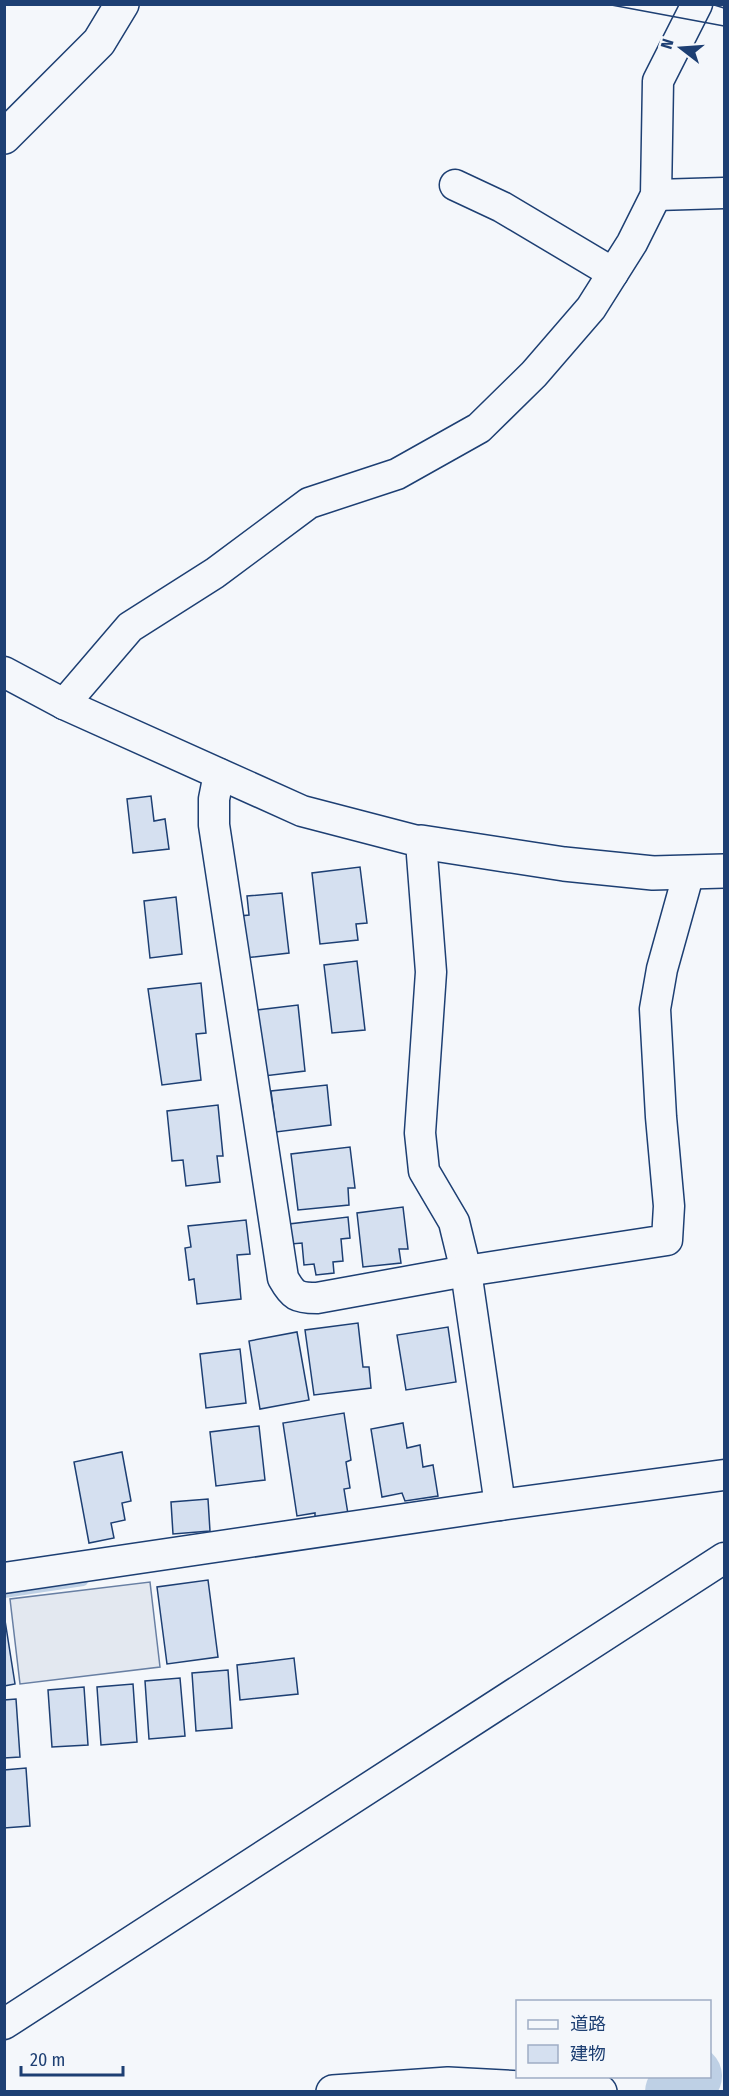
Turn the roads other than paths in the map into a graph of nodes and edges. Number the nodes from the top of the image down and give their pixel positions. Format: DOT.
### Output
graph roads {
  1 [pos="122,4"];
  2 [pos="697,4"];
  3 [pos="4,137"];
  4 [pos="455,184"];
  5 [pos="724,194"];
  6 [pos="656,195"];
  7 [pos="613,273"];
  8 [pos="4,672"];
  9 [pos="64,704"];
  10 [pos="219,774"];
  11 [pos="421,842"];
  12 [pos="689,872"];
  13 [pos="724,872"];
  14 [pos="466,1271"];
  15 [pos="724,1475"];
  16 [pos="500,1505"];
  17 [pos="724,1558"];
  18 [pos="4,1578"];
  19 [pos="4,2024"];
  20 [pos="333,2091"];
  21 [pos="600,2091"];
  1 -- 3 [label="street"];
  2 -- 6 [label="street"];
  4 -- 7 [label="street"];
  5 -- 6 [label="street"];
  6 -- 7 [label="street"];
  7 -- 9 [label="street"];
  8 -- 9 [label="street"];
  9 -- 10 [label="street"];
  10 -- 11 [label="street"];
  10 -- 14 [label="street"];
  11 -- 12 [label="street"];
  11 -- 14 [label="street"];
  12 -- 13 [label="street"];
  12 -- 14 [label="street"];
  14 -- 16 [label="street"];
  15 -- 16 [label="street"];
  16 -- 18 [label="street"];
  17 -- 19 [label="street"];
  20 -- 21 [label="street"];
}
